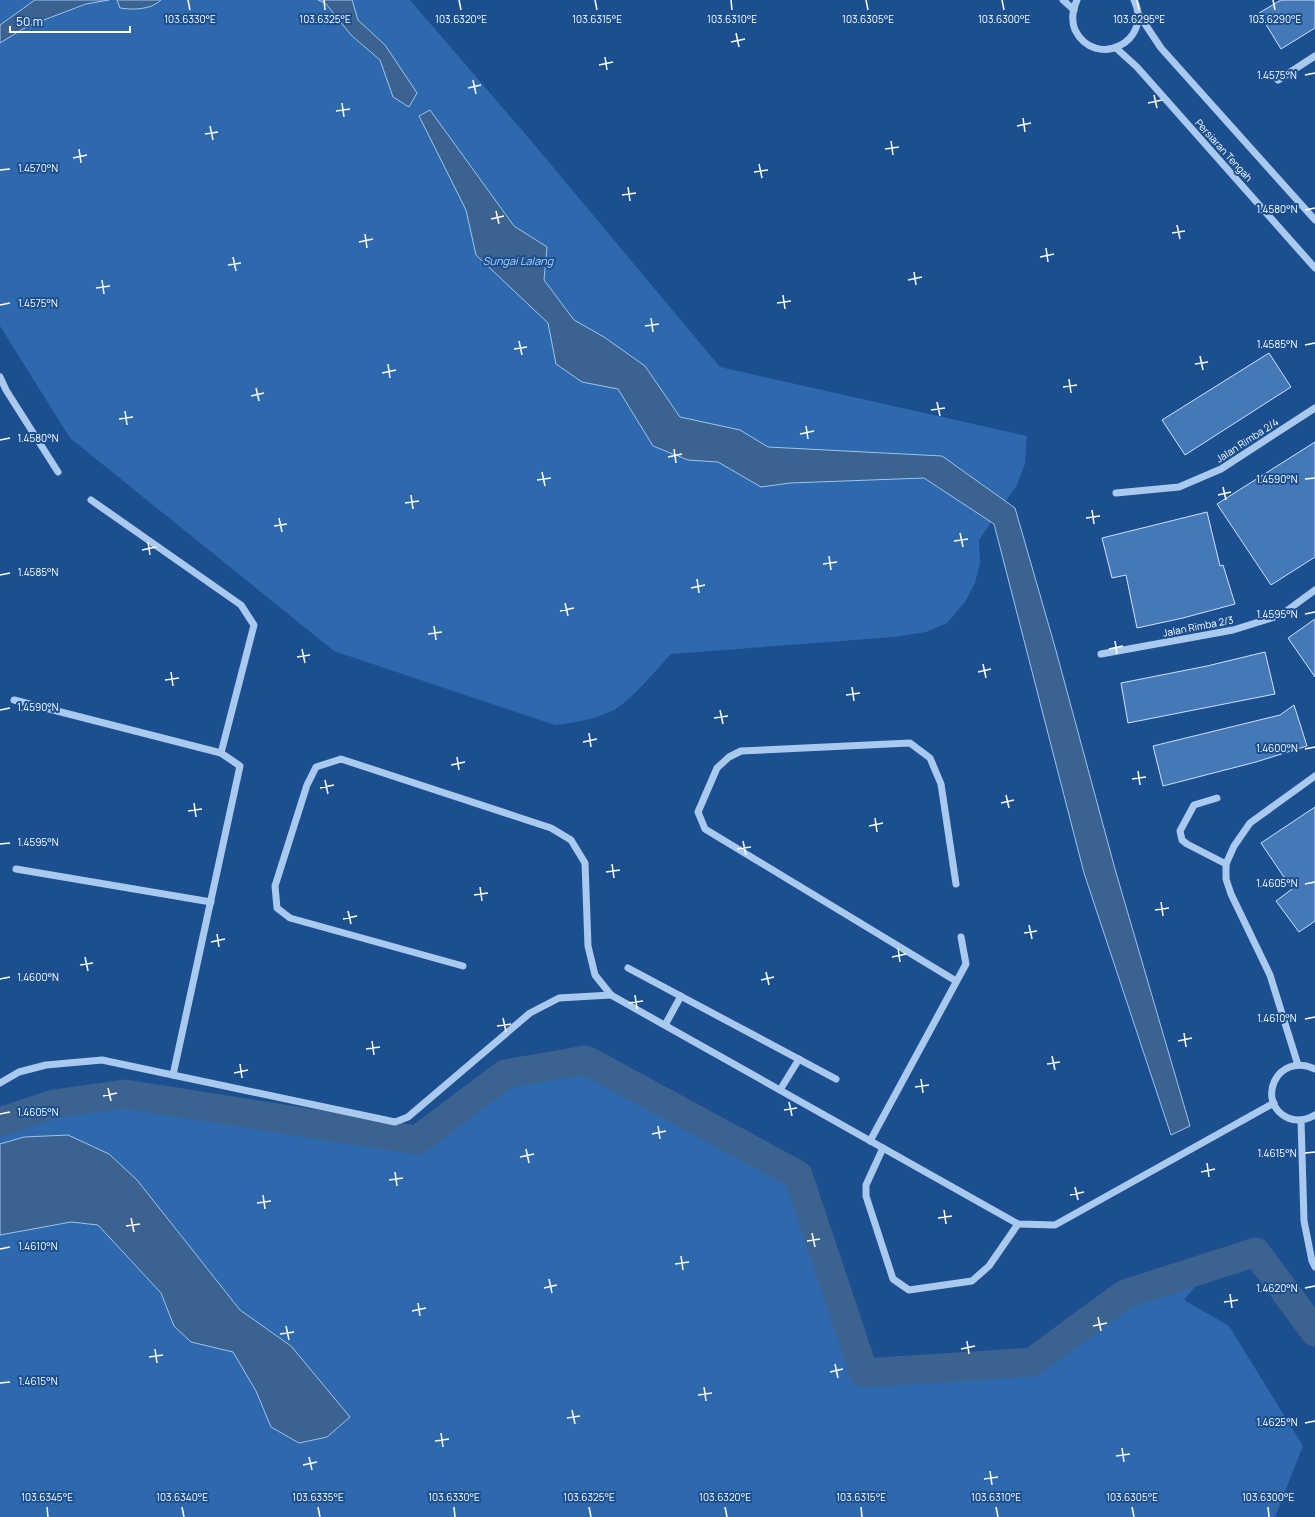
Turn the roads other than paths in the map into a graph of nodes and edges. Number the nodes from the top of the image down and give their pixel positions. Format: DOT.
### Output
graph roads {
  1 [pos="1063,0"];
  2 [pos="1077,0"];
  3 [pos="1134,0"];
  4 [pos="1074,10"];
  5 [pos="1139,15"];
  6 [pos="1116,48"];
  7 [pos="1315,56"];
  8 [pos="1278,80"];
  9 [pos="1315,220"];
  10 [pos="1315,268"];
  11 [pos="0,377"];
  12 [pos="1315,408"];
  13 [pos="58,472"];
  14 [pos="1116,493"];
  15 [pos="91,500"];
  16 [pos="1315,590"];
  17 [pos="1101,654"];
  18 [pos="14,700"];
  19 [pos="221,753"];
  20 [pos="1315,776"];
  21 [pos="1217,798"];
  22 [pos="1226,864"];
  23 [pos="16,868"];
  24 [pos="956,884"];
  25 [pos="211,902"];
  26 [pos="961,938"];
  27 [pos="463,966"];
  28 [pos="628,968"];
  29 [pos="956,981"];
  30 [pos="611,995"];
  31 [pos="681,996"];
  32 [pos="665,1025"];
  33 [pos="799,1059"];
  34 [pos="1298,1065"];
  35 [pos="1315,1069"];
  36 [pos="174,1075"];
  37 [pos="836,1079"];
  38 [pos="0,1082"];
  39 [pos="780,1090"];
  40 [pos="1274,1102"];
  41 [pos="1315,1115"];
  42 [pos="1301,1120"];
  43 [pos="870,1141"];
  44 [pos="883,1148"];
  45 [pos="1018,1224"];
  46 [pos="1315,1268"];
  1 -- 4 [label="street"];
  2 -- 4 [label="street"];
  3 -- 5 [label="street"];
  4 -- 6 [label="street"];
  5 -- 6 [label="street"];
  5 -- 9 [label="street"];
  6 -- 10 [label="street, Persiaran Tengah"];
  7 -- 8 [label="street"];
  11 -- 13 [label="street"];
  12 -- 14 [label="street, Jalan Rimba 2/4"];
  15 -- 19 [label="street"];
  16 -- 17 [label="street, Jalan Rimba 2/3"];
  18 -- 19 [label="street"];
  19 -- 25 [label="street"];
  20 -- 22 [label="street"];
  21 -- 22 [label="street"];
  22 -- 34 [label="street"];
  23 -- 25 [label="street"];
  24 -- 29 [label="street"];
  25 -- 36 [label="street"];
  26 -- 29 [label="street"];
  27 -- 30 [label="street"];
  28 -- 31 [label="street"];
  29 -- 43 [label="street"];
  30 -- 32 [label="street"];
  30 -- 36 [label="street"];
  31 -- 32 [label="street"];
  31 -- 33 [label="street"];
  32 -- 39 [label="street"];
  33 -- 37 [label="street"];
  33 -- 39 [label="street"];
  34 -- 35 [label="street"];
  34 -- 40 [label="street"];
  36 -- 38 [label="street"];
  39 -- 43 [label="street"];
  40 -- 42 [label="street"];
  40 -- 45 [label="street"];
  41 -- 42 [label="street"];
  42 -- 46 [label="street"];
  43 -- 44 [label="street"];
  44 -- 45 [label="street"];
  44 -- 45 [label="street"];
}
